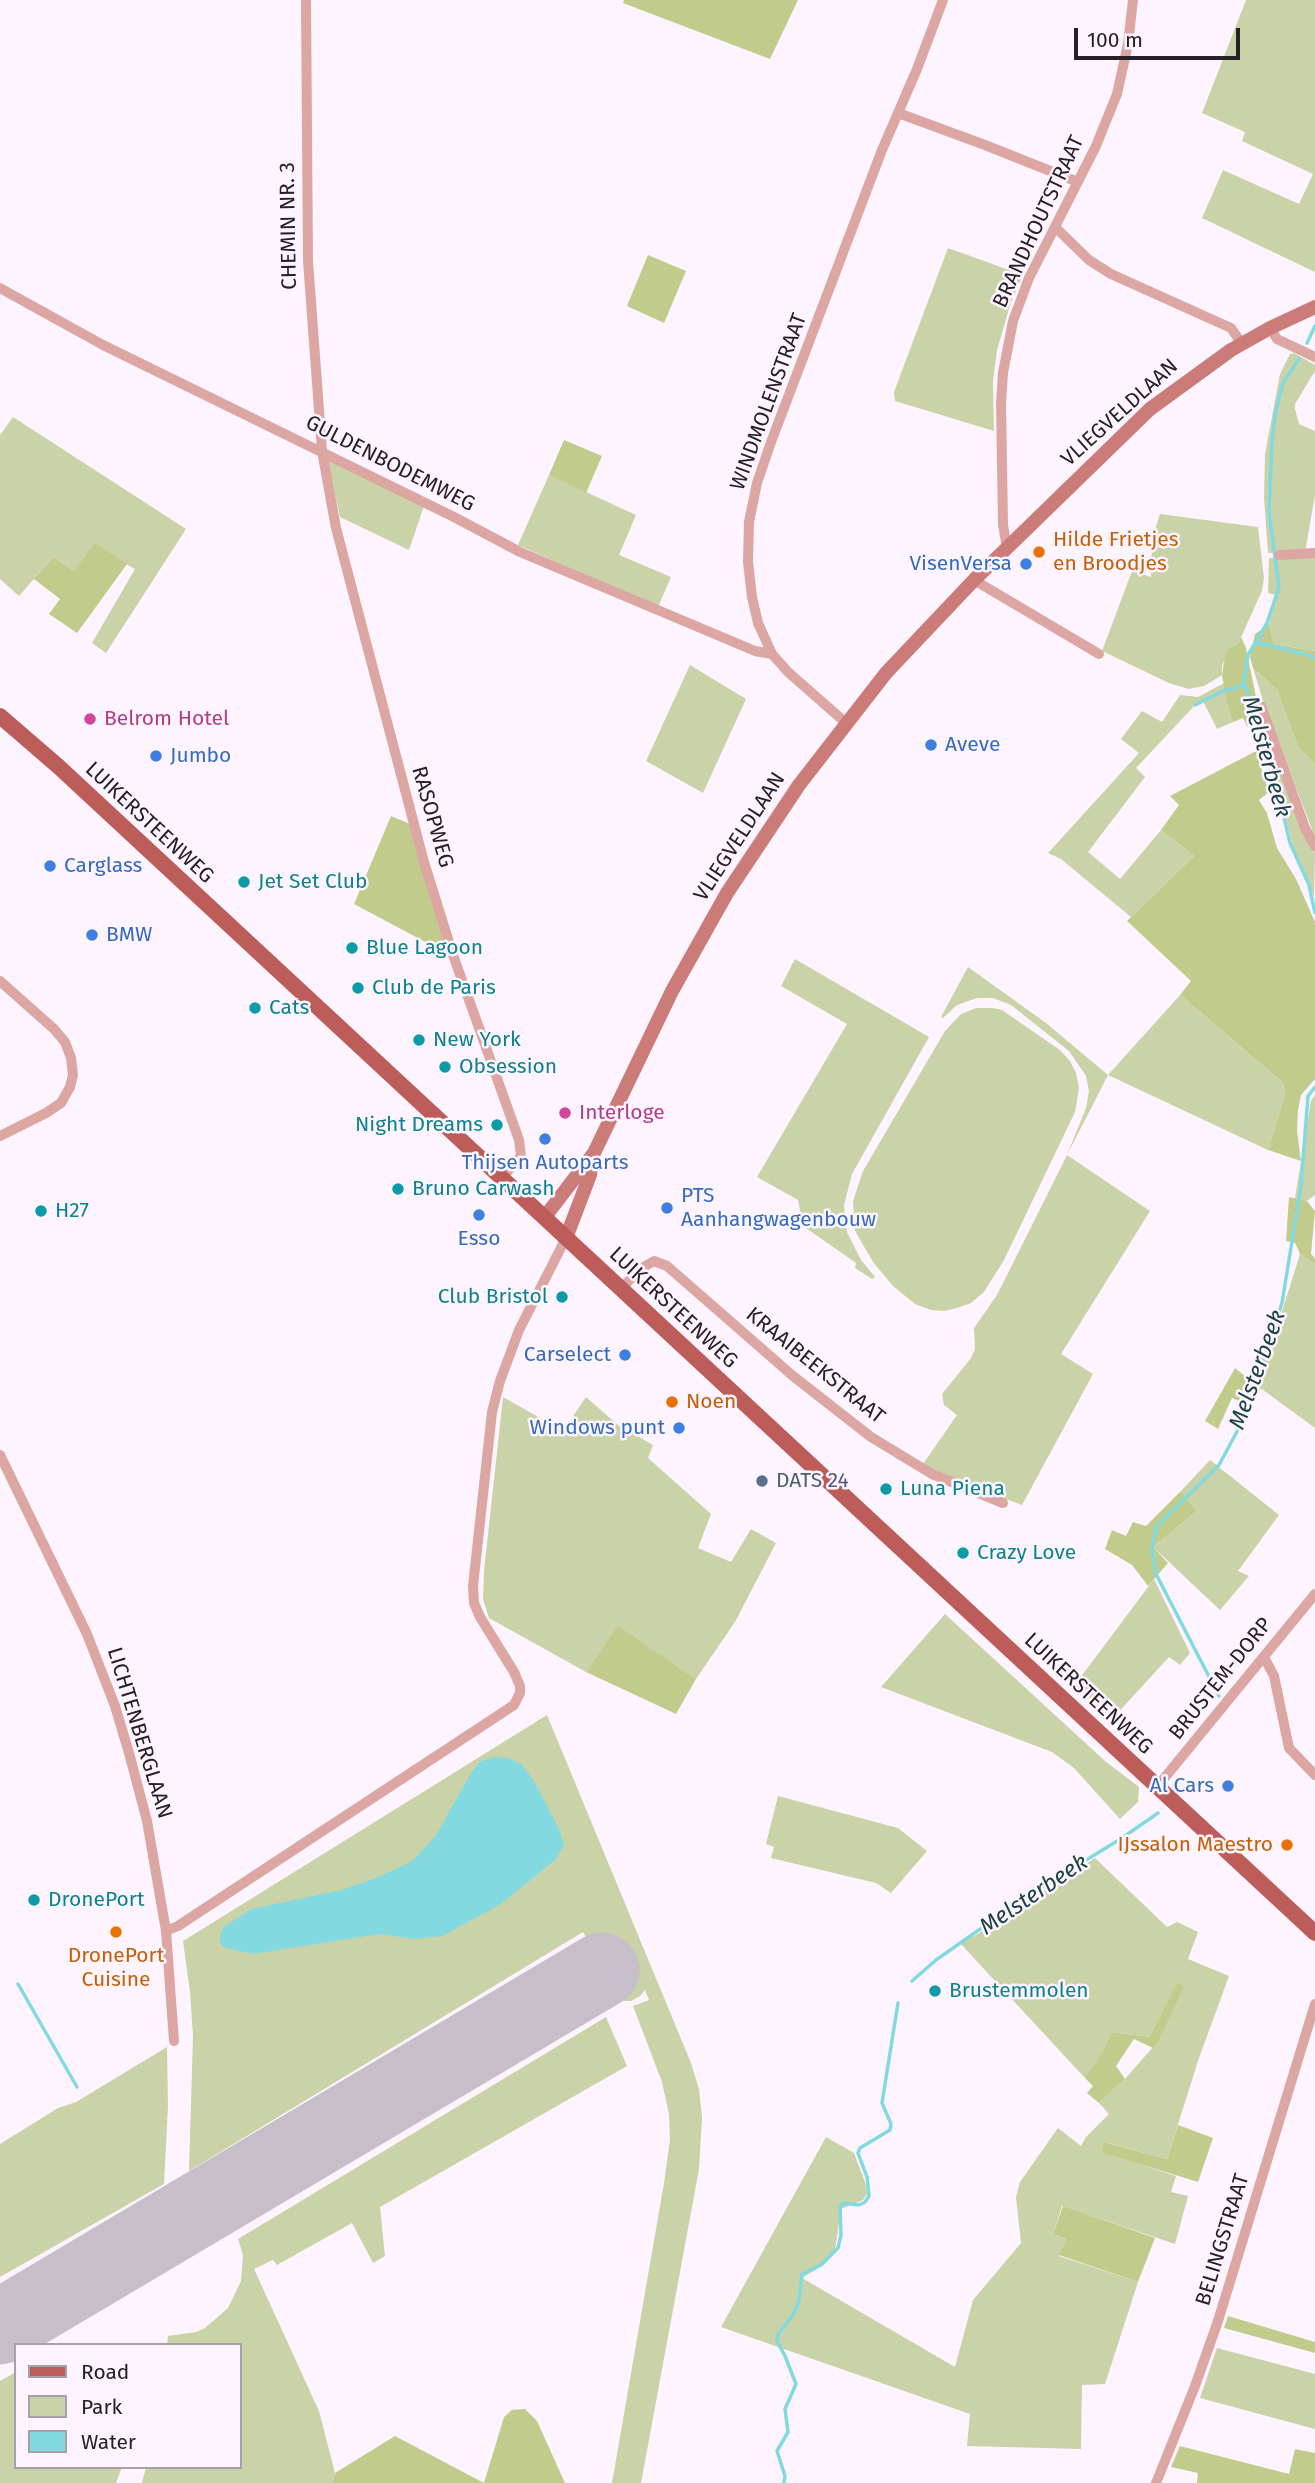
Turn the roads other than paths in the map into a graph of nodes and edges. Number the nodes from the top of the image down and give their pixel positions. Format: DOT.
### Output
graph roads {
  1 [pos="306,0"];
  2 [pos="943,0"];
  3 [pos="1133,0"];
  4 [pos="898,113"];
  5 [pos="1078,182"];
  6 [pos="1055,227"];
  7 [pos="0,288"];
  8 [pos="1314,305"];
  9 [pos="1270,328"];
  10 [pos="1242,344"];
  11 [pos="1315,357"];
  12 [pos="322,451"];
  13 [pos="1007,548"];
  14 [pos="1315,553"];
  15 [pos="1279,555"];
  16 [pos="974,580"];
  17 [pos="772,653"];
  18 [pos="1099,654"];
  19 [pos="1261,706"];
  20 [pos="0,716"];
  21 [pos="846,723"];
  22 [pos="1315,846"];
  23 [pos="0,981"];
  24 [pos="0,1136"];
  25 [pos="594,1153"];
  26 [pos="501,1179"];
  27 [pos="544,1218"];
  28 [pos="566,1238"];
  29 [pos="621,1289"];
  30 [pos="0,1455"];
  31 [pos="1003,1503"];
  32 [pos="1315,1594"];
  33 [pos="1264,1657"];
  34 [pos="1315,1774"];
  35 [pos="1157,1787"];
  36 [pos="166,1931"];
  37 [pos="1315,1933"];
  38 [pos="1315,2004"];
  39 [pos="174,2041"];
  40 [pos="1156,2483"];
  1 -- 12 [label="street, CHEMIN NR. 3"];
  2 -- 4 [label="street, WINDMOLENSTRAAT"];
  3 -- 5 [label="street, BRANDHOUTSTRAAT"];
  4 -- 5 [label="street"];
  4 -- 17 [label="street, WINDMOLENSTRAAT"];
  5 -- 6 [label="street, BRANDHOUTSTRAAT"];
  6 -- 10 [label="street"];
  6 -- 13 [label="street, BRANDHOUTSTRAAT"];
  7 -- 12 [label="street, GULDENBODEMWEG"];
  8 -- 9 [label="main road, VLIEGVELDLAAN"];
  9 -- 10 [label="main road, VLIEGVELDLAAN"];
  9 -- 11 [label="street"];
  10 -- 13 [label="main road, VLIEGVELDLAAN"];
  12 -- 17 [label="street, GULDENBODEMWEG"];
  12 -- 26 [label="street, RASOPWEG"];
  13 -- 16 [label="main road, VLIEGVELDLAAN"];
  14 -- 15 [label="street"];
  16 -- 18 [label="street"];
  16 -- 21 [label="main road, VLIEGVELDLAAN"];
  17 -- 21 [label="street, WINDMOLENSTRAAT"];
  19 -- 22 [label="street"];
  20 -- 26 [label="main road, LUIKERSTEENWEG"];
  21 -- 25 [label="main road, VLIEGVELDLAAN"];
  23 -- 24 [label="street"];
  25 -- 27 [label="main road, VLIEGVELDLAAN"];
  25 -- 28 [label="main road, VLIEGVELDLAAN"];
  26 -- 27 [label="main road, LUIKERSTEENWEG"];
  27 -- 28 [label="main road, LUIKERSTEENWEG"];
  28 -- 29 [label="main road, LUIKERSTEENWEG"];
  28 -- 36 [label="street"];
  29 -- 31 [label="street, KRAAIBEEKSTRAAT"];
  29 -- 35 [label="main road, LUIKERSTEENWEG"];
  30 -- 36 [label="street, LICHTENBERGLAAN"];
  32 -- 33 [label="street, BRUSTEM-DORP"];
  33 -- 34 [label="street"];
  33 -- 35 [label="street, BRUSTEM-DORP"];
  35 -- 37 [label="main road, LUIKERSTEENWEG"];
  36 -- 39 [label="street, LICHTENBERGLAAN"];
  38 -- 40 [label="street, BELINGSTRAAT"];
}
